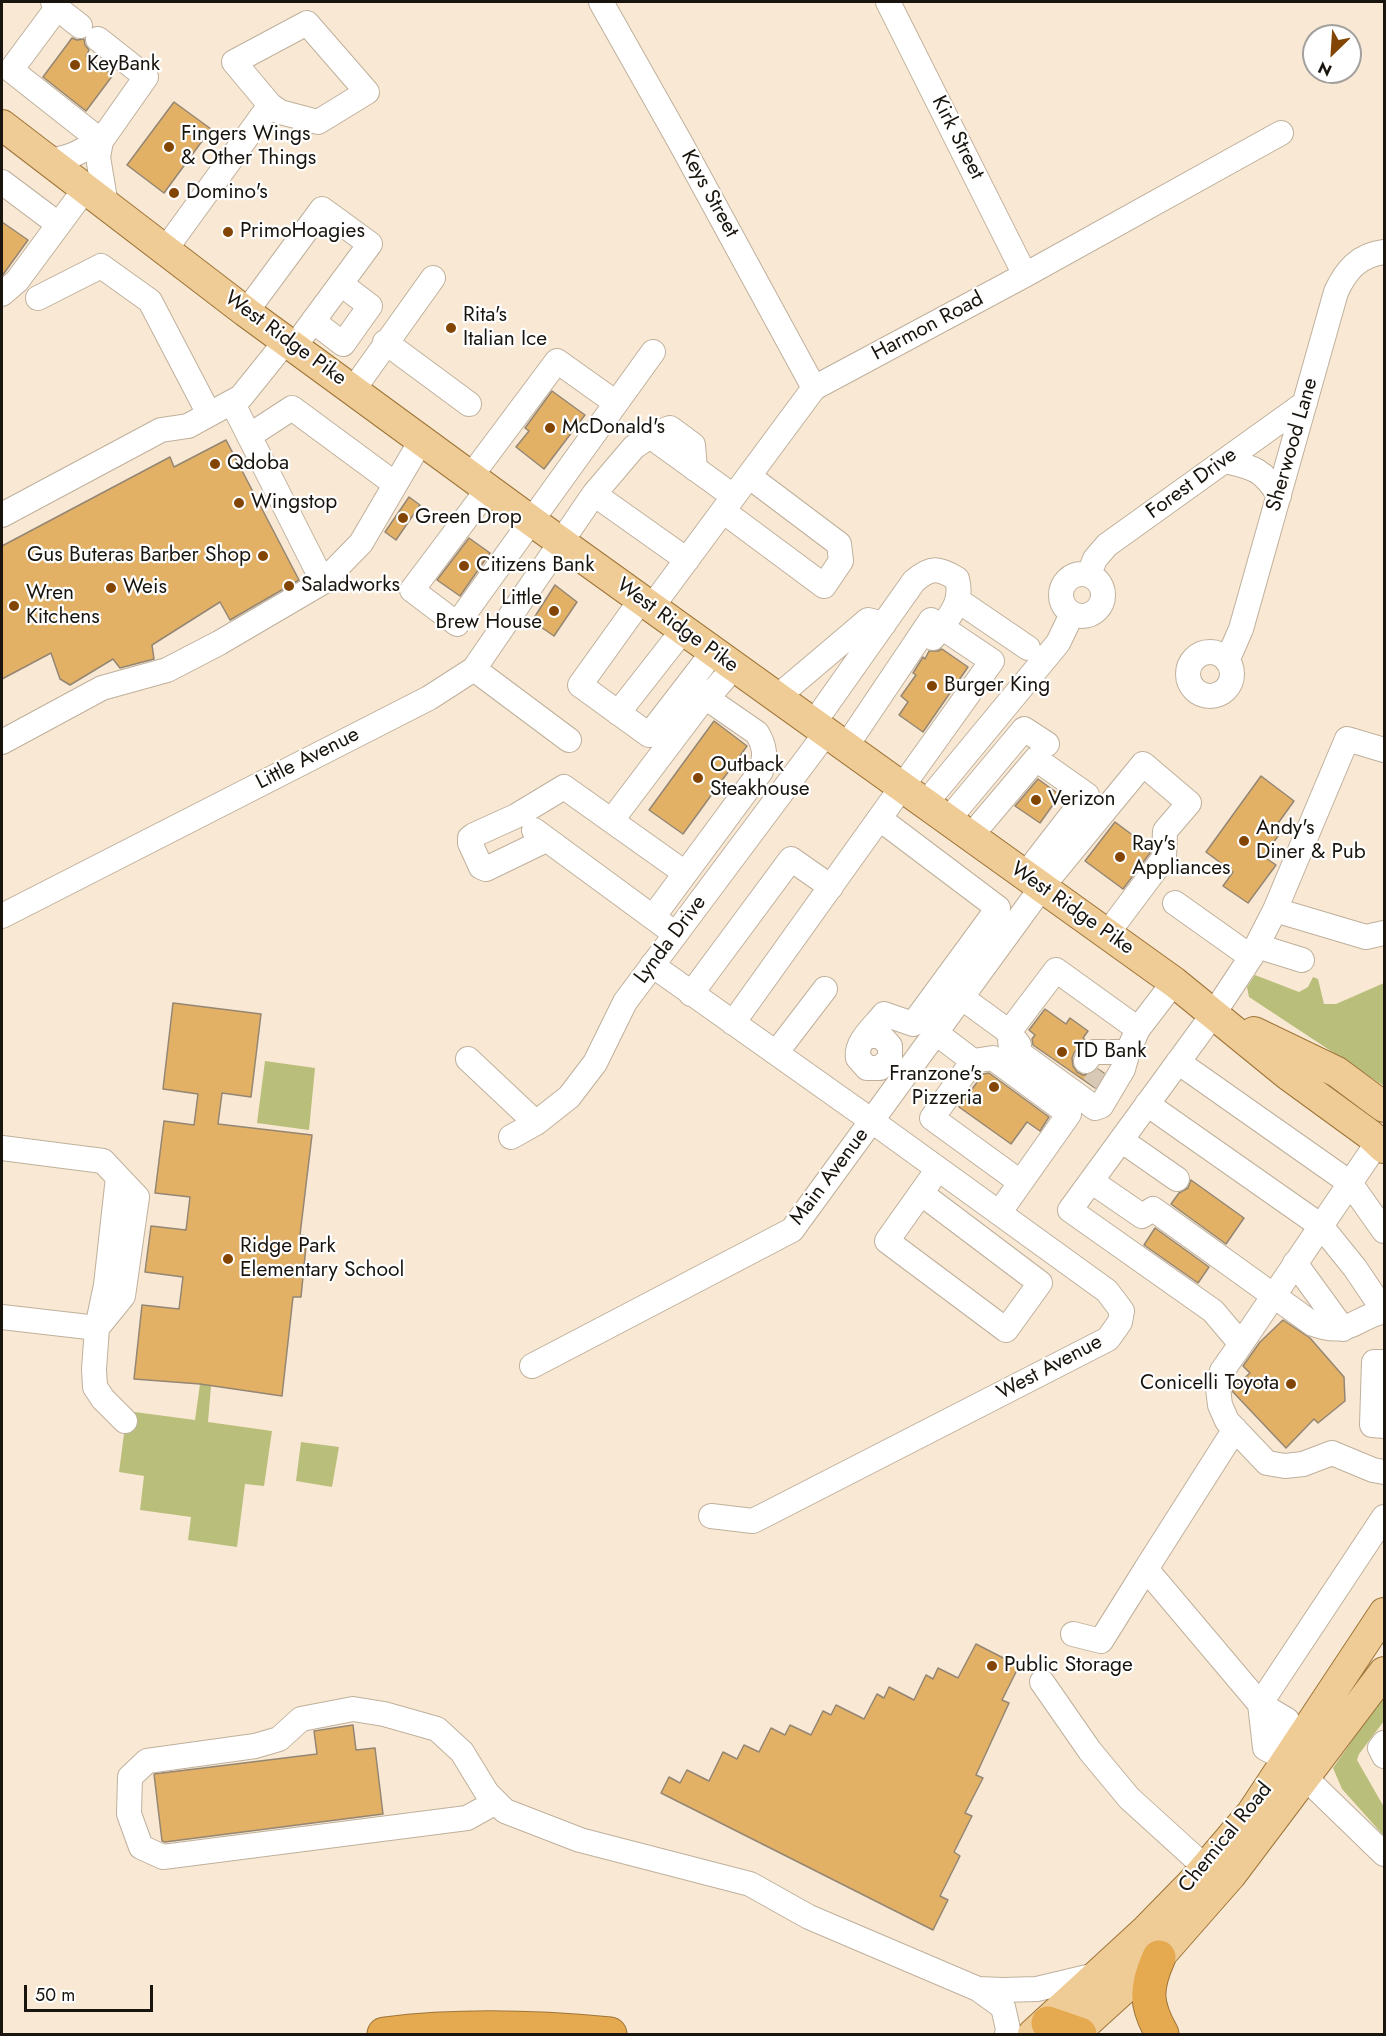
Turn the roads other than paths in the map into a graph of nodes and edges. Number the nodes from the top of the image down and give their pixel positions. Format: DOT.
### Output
graph roads {
  1 [pos="601,2"];
  2 [pos="888,2"];
  3 [pos="55,5"];
  4 [pos="270,105"];
  5 [pos="2,125"];
  6 [pos="1281,133"];
  7 [pos="101,141"];
  8 [pos="50,162"];
  9 [pos="2,182"];
  10 [pos="95,197"];
  11 [pos="53,221"];
  12 [pos="165,250"];
  13 [pos="1384,252"];
  14 [pos="1025,274"];
  15 [pos="433,278"];
  16 [pos="2,279"];
  17 [pos="341,284"];
  18 [pos="2,294"];
  19 [pos="38,298"];
  20 [pos="246,312"];
  21 [pos="313,321"];
  22 [pos="386,342"];
  23 [pos="290,344"];
  24 [pos="653,352"];
  25 [pos="814,388"];
  26 [pos="353,390"];
  27 [pos="232,402"];
  28 [pos="616,403"];
  29 [pos="1305,403"];
  30 [pos="469,404"];
  31 [pos="209,414"];
  32 [pos="249,436"];
  33 [pos="422,439"];
  34 [pos="1225,461"];
  35 [pos="750,477"];
  36 [pos="480,483"];
  37 [pos="395,484"];
  38 [pos="594,494"];
  39 [pos="1280,496"];
  40 [pos="728,504"];
  41 [pos="2,516"];
  42 [pos="533,522"];
  43 [pos="562,542"];
  44 [pos="687,560"];
  45 [pos="323,582"];
  46 [pos="959,601"];
  47 [pos="646,604"];
  48 [pos="884,624"];
  49 [pos="941,627"];
  50 [pos="683,630"];
  51 [pos="1028,648"];
  52 [pos="723,660"];
  53 [pos="1227,661"];
  54 [pos="474,669"];
  55 [pos="886,686"];
  56 [pos="705,697"];
  57 [pos="776,698"];
  58 [pos="618,713"];
  59 [pos="828,735"];
  60 [pos="569,740"];
  61 [pos="2,742"];
  62 [pos="1047,744"];
  63 [pos="1384,750"];
  64 [pos="936,812"];
  65 [pos="516,816"];
  66 [pos="880,819"];
  67 [pos="612,820"];
  68 [pos="546,840"];
  69 [pos="685,873"];
  70 [pos="1033,881"];
  71 [pos="831,887"];
  72 [pos="1175,903"];
  73 [pos="1275,910"];
  74 [pos="2,916"];
  75 [pos="653,917"];
  76 [pos="676,933"];
  77 [pos="1384,933"];
  78 [pos="1107,934"];
  79 [pos="1254,952"];
  80 [pos="976,957"];
  81 [pos="1302,960"];
  82 [pos="652,965"];
  83 [pos="1174,982"];
  84 [pos="825,989"];
  85 [pos="692,994"];
  86 [pos="961,997"];
  87 [pos="1214,1013"];
  88 [pos="733,1023"];
  89 [pos="936,1033"];
  90 [pos="1014,1038"];
  91 [pos="1129,1044"];
  92 [pos="776,1053"];
  93 [pos="468,1059"];
  94 [pos="973,1061"];
  95 [pos="1178,1062"];
  96 [pos="899,1082"];
  97 [pos="1147,1104"];
  98 [pos="1384,1107"];
  99 [pos="872,1121"];
  100 [pos="536,1123"];
  101 [pos="511,1137"];
  102 [pos="1121,1140"];
  103 [pos="1381,1145"];
  104 [pos="2,1148"];
  105 [pos="938,1169"];
  106 [pos="1177,1179"];
  107 [pos="1091,1181"];
  108 [pos="1020,1182"];
  109 [pos="1350,1183"];
  110 [pos="922,1194"];
  111 [pos="999,1213"];
  112 [pos="1321,1226"];
  113 [pos="1384,1231"];
  114 [pos="1295,1263"];
  115 [pos="1274,1295"];
  116 [pos="1384,1311"];
  117 [pos="2,1317"];
  118 [pos="97,1328"];
  119 [pos="1343,1329"];
  120 [pos="1241,1344"];
  121 [pos="1384,1362"];
  122 [pos="532,1366"];
  123 [pos="125,1421"];
  124 [pos="1384,1426"];
  125 [pos="1235,1429"];
  126 [pos="1384,1472"];
  127 [pos="711,1516"];
  128 [pos="1381,1532"];
  129 [pos="1146,1569"];
  130 [pos="1384,1613"];
  131 [pos="1074,1634"];
  132 [pos="1384,1672"];
  133 [pos="1042,1682"];
  134 [pos="1260,1704"];
  135 [pos="1384,1743"];
  136 [pos="1384,1756"];
  137 [pos="1295,1769"];
  138 [pos="496,1802"];
  139 [pos="1384,1854"];
  140 [pos="1205,1867"];
  141 [pos="1159,1957"];
  142 [pos="1100,1974"];
  143 [pos="978,1989"];
  144 [pos="1062,2032"];
  145 [pos="384,2034"];
  146 [pos="610,2034"];
  147 [pos="1007,2034"];
  148 [pos="1162,2034"];
  1 -- 25 [label="street, Keys Street"];
  2 -- 14 [label="street, Kirk Street"];
  3 -- 7 [label="street"];
  3 -- 7 [label="street"];
  4 -- 4 [label="street"];
  4 -- 12 [label="street"];
  5 -- 8 [label="main road, West Ridge Pike"];
  6 -- 14 [label="street, Harmon Road"];
  7 -- 8 [label="street"];
  7 -- 10 [label="street"];
  8 -- 10 [label="main road, West Ridge Pike"];
  9 -- 11 [label="street"];
  10 -- 11 [label="street"];
  10 -- 12 [label="main road, West Ridge Pike"];
  11 -- 16 [label="street"];
  11 -- 18 [label="street"];
  12 -- 20 [label="main road, West Ridge Pike"];
  13 -- 29 [label="street, Sherwood Lane"];
  14 -- 25 [label="street, Harmon Road"];
  15 -- 22 [label="street"];
  17 -- 20 [label="street"];
  17 -- 21 [label="street"];
  17 -- 21 [label="street"];
  19 -- 31 [label="street"];
  20 -- 23 [label="main road, West Ridge Pike"];
  21 -- 23 [label="street"];
  22 -- 26 [label="street"];
  22 -- 30 [label="street"];
  23 -- 26 [label="main road, West Ridge Pike"];
  23 -- 27 [label="street"];
  24 -- 28 [label="street"];
  25 -- 35 [label="street, Harmon Road"];
  26 -- 33 [label="main road, West Ridge Pike"];
  27 -- 31 [label="street"];
  27 -- 32 [label="street"];
  28 -- 36 [label="street"];
  28 -- 42 [label="street"];
  29 -- 34 [label="street, Forest Drive"];
  29 -- 39 [label="street, Sherwood Lane"];
  31 -- 41 [label="street"];
  32 -- 37 [label="street"];
  32 -- 45 [label="street"];
  33 -- 36 [label="main road, West Ridge Pike"];
  33 -- 37 [label="street"];
  34 -- 39 [label="street"];
  34 -- 64 [label="street, Forest Drive"];
  35 -- 40 [label="street, Harmon Road"];
  35 -- 40 [label="street"];
  36 -- 42 [label="main road, West Ridge Pike"];
  36 -- 42 [label="street"];
  37 -- 45 [label="street"];
  38 -- 40 [label="street, Little Avenue"];
  38 -- 43 [label="street, Little Avenue"];
  38 -- 44 [label="street"];
  39 -- 53 [label="street, Sherwood Lane"];
  40 -- 44 [label="street, Harmon Road"];
  42 -- 43 [label="main road, West Ridge Pike"];
  43 -- 47 [label="main road, West Ridge Pike"];
  43 -- 54 [label="street, Little Avenue"];
  44 -- 47 [label="street, Harmon Road"];
  45 -- 61 [label="street"];
  46 -- 48 [label="street"];
  46 -- 49 [label="street"];
  46 -- 51 [label="street"];
  47 -- 50 [label="main road, West Ridge Pike"];
  47 -- 58 [label="street, Harmon Road"];
  48 -- 57 [label="street"];
  48 -- 59 [label="street"];
  49 -- 55 [label="street"];
  49 -- 55 [label="street"];
  49 -- 64 [label="street"];
  50 -- 52 [label="main road, West Ridge Pike"];
  50 -- 58 [label="street"];
  52 -- 56 [label="street"];
  52 -- 57 [label="main road, West Ridge Pike"];
  52 -- 58 [label="street"];
  54 -- 60 [label="street"];
  54 -- 74 [label="street, Little Avenue"];
  55 -- 59 [label="street"];
  56 -- 67 [label="street"];
  56 -- 69 [label="street"];
  57 -- 59 [label="main road, West Ridge Pike"];
  59 -- 64 [label="main road, West Ridge Pike"];
  59 -- 76 [label="street, Lynda Drive"];
  62 -- 64 [label="street"];
  63 -- 73 [label="street"];
  64 -- 66 [label="street"];
  64 -- 70 [label="main road, West Ridge Pike"];
  64 -- 70 [label="street"];
  65 -- 67 [label="street"];
  65 -- 68 [label="street"];
  65 -- 68 [label="street"];
  66 -- 71 [label="street"];
  66 -- 80 [label="street"];
  67 -- 69 [label="street"];
  68 -- 75 [label="street"];
  69 -- 75 [label="street"];
  70 -- 78 [label="main road, West Ridge Pike"];
  70 -- 78 [label="street"];
  70 -- 80 [label="street, Main Avenue"];
  71 -- 85 [label="street"];
  71 -- 88 [label="street"];
  72 -- 79 [label="street"];
  73 -- 77 [label="street"];
  73 -- 79 [label="street"];
  75 -- 76 [label="street"];
  76 -- 82 [label="street, Lynda Drive"];
  78 -- 83 [label="main road, West Ridge Pike"];
  79 -- 81 [label="street"];
  79 -- 87 [label="street"];
  80 -- 86 [label="street, Main Avenue"];
  80 -- 96 [label="street"];
  82 -- 85 [label="street, West Avenue"];
  82 -- 100 [label="street, Lynda Drive"];
  83 -- 87 [label="main road, West Ridge Pike"];
  83 -- 91 [label="street"];
  84 -- 92 [label="street"];
  85 -- 88 [label="street, West Avenue"];
  86 -- 89 [label="street, Main Avenue"];
  86 -- 90 [label="street"];
  87 -- 95 [label="street"];
  87 -- 98 [label="main road, West Ridge Pike"];
  87 -- 103 [label="main road, West Ridge Pike"];
  88 -- 92 [label="street, West Avenue"];
  89 -- 94 [label="street"];
  89 -- 96 [label="street, Main Avenue"];
  90 -- 91 [label="street"];
  90 -- 91 [label="street"];
  90 -- 91 [label="street"];
  92 -- 99 [label="street, West Avenue"];
  93 -- 100 [label="street"];
  94 -- 108 [label="street"];
  94 -- 108 [label="street"];
  95 -- 97 [label="street"];
  95 -- 109 [label="street"];
  96 -- 99 [label="street, Main Avenue"];
  97 -- 102 [label="street"];
  97 -- 112 [label="street"];
  99 -- 105 [label="street, West Avenue"];
  99 -- 122 [label="street, Main Avenue"];
  100 -- 101 [label="street, Lynda Drive"];
  102 -- 106 [label="street"];
  102 -- 107 [label="street"];
  103 -- 109 [label="street"];
  104 -- 118 [label="street"];
  105 -- 110 [label="street"];
  105 -- 111 [label="street, West Avenue"];
  107 -- 115 [label="street"];
  107 -- 120 [label="street"];
  108 -- 111 [label="street"];
  109 -- 112 [label="street"];
  109 -- 113 [label="street"];
  110 -- 110 [label="street"];
  111 -- 127 [label="street, West Avenue"];
  112 -- 114 [label="street"];
  112 -- 116 [label="street"];
  114 -- 115 [label="street"];
  114 -- 119 [label="street"];
  115 -- 119 [label="street"];
  115 -- 120 [label="street"];
  116 -- 119 [label="street"];
  117 -- 118 [label="street"];
  118 -- 123 [label="street"];
  120 -- 125 [label="street"];
  121 -- 124 [label="street"];
  125 -- 126 [label="street"];
  125 -- 129 [label="street"];
  128 -- 134 [label="street"];
  129 -- 131 [label="street"];
  129 -- 134 [label="street"];
  130 -- 137 [label="main road, Chemical Road"];
  132 -- 137 [label="main road, Chemical Road"];
  133 -- 140 [label="street"];
  134 -- 137 [label="street"];
  135 -- 136 [label="street"];
  137 -- 139 [label="street"];
  137 -- 140 [label="main road, Chemical Road"];
  137 -- 141 [label="main road, Chemical Road"];
  138 -- 138 [label="street"];
  138 -- 143 [label="street"];
  140 -- 142 [label="main road, Chemical Road"];
  141 -- 144 [label="main road, Chemical Road"];
  141 -- 148 [label="highway"];
  142 -- 143 [label="street"];
  142 -- 144 [label="main road, Chemical Road"];
  143 -- 147 [label="street"];
  145 -- 146 [label="highway"];
}
